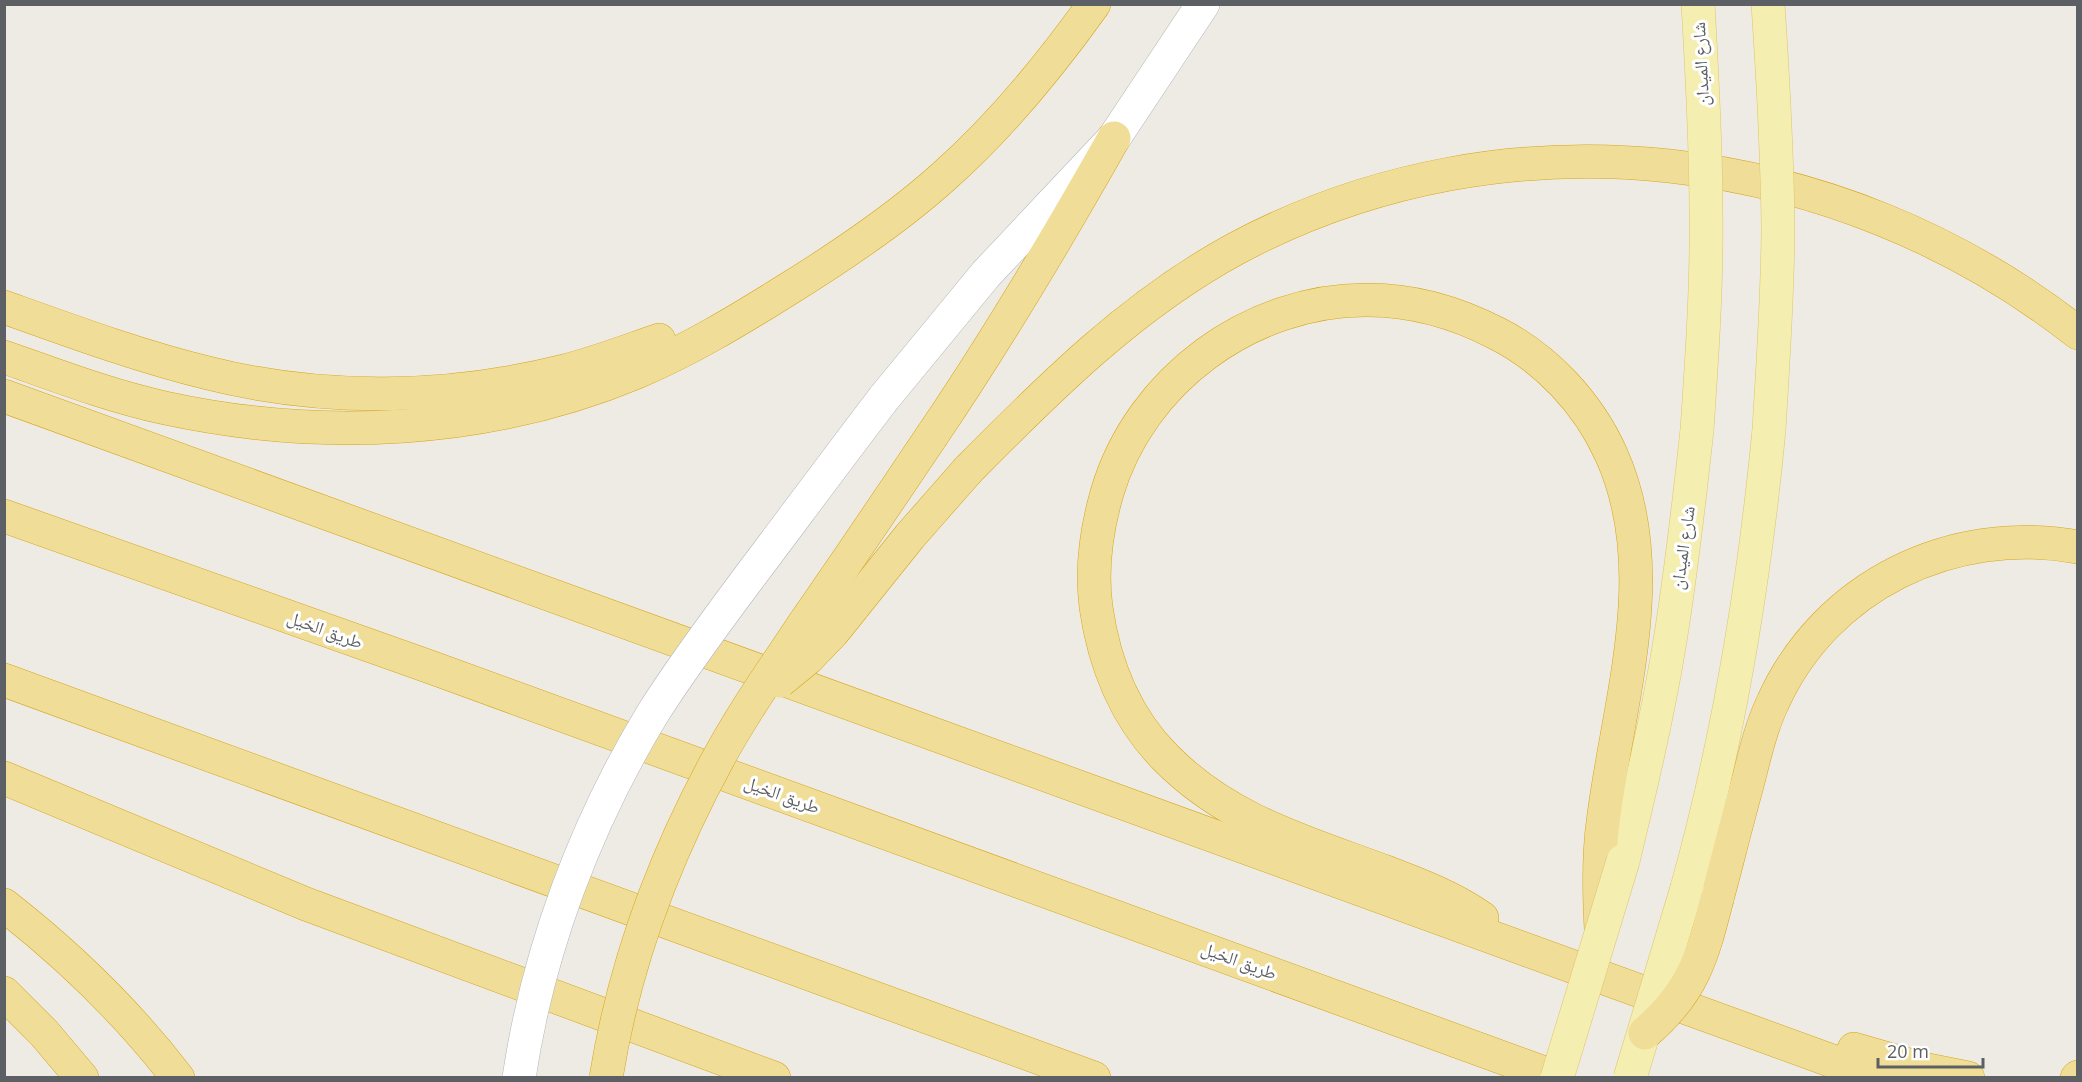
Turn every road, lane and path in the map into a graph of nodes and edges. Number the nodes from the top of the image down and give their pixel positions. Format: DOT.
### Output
graph roads {
  1 [pos="1094,4"];
  2 [pos="1203,4"];
  3 [pos="1698,4"];
  4 [pos="1768,4"];
  5 [pos="1114,138"];
  6 [pos="774,298"];
  7 [pos="4,307"];
  8 [pos="2078,333"];
  9 [pos="4,357"];
  10 [pos="4,396"];
  11 [pos="4,516"];
  12 [pos="2078,547"];
  13 [pos="4,680"];
  14 [pos="751,702"];
  15 [pos="4,778"];
  16 [pos="1611,858"];
  17 [pos="4,905"];
  18 [pos="1513,944"];
  19 [pos="4,993"];
  20 [pos="1721,1020"];
  21 [pos="1645,1033"];
  22 [pos="82,1077"];
  23 [pos="178,1077"];
  24 [pos="519,1077"];
  25 [pos="606,1077"];
  26 [pos="774,1077"];
  27 [pos="1094,1077"];
  28 [pos="1558,1077"];
  29 [pos="1630,1077"];
  30 [pos="1880,1077"];
  31 [pos="1968,1077"];
  1 -- 6 [label="highway"];
  2 -- 5 [label="main road"];
  3 -- 16 [label="main road, شارع الميدان, bridge"];
  4 -- 21 [label="main road, bridge"];
  5 -- 14 [label="highway, bridge"];
  5 -- 24 [label="main road, bridge"];
  6 -- 7 [label="highway"];
  6 -- 9 [label="highway"];
  8 -- 14 [label="highway, bridge"];
  10 -- 18 [label="highway"];
  11 -- 28 [label="highway, طريق الخيل"];
  12 -- 21 [label="highway, bridge"];
  13 -- 27 [label="highway"];
  14 -- 25 [label="highway, bridge"];
  15 -- 26 [label="highway"];
  16 -- 18 [label="highway"];
  16 -- 28 [label="main road, شارع الميدان, bridge"];
  17 -- 23 [label="highway"];
  18 -- 20 [label="highway"];
  19 -- 22 [label="highway"];
  20 -- 30 [label="highway"];
  20 -- 31 [label="highway"];
  21 -- 29 [label="main road, bridge"];
}
